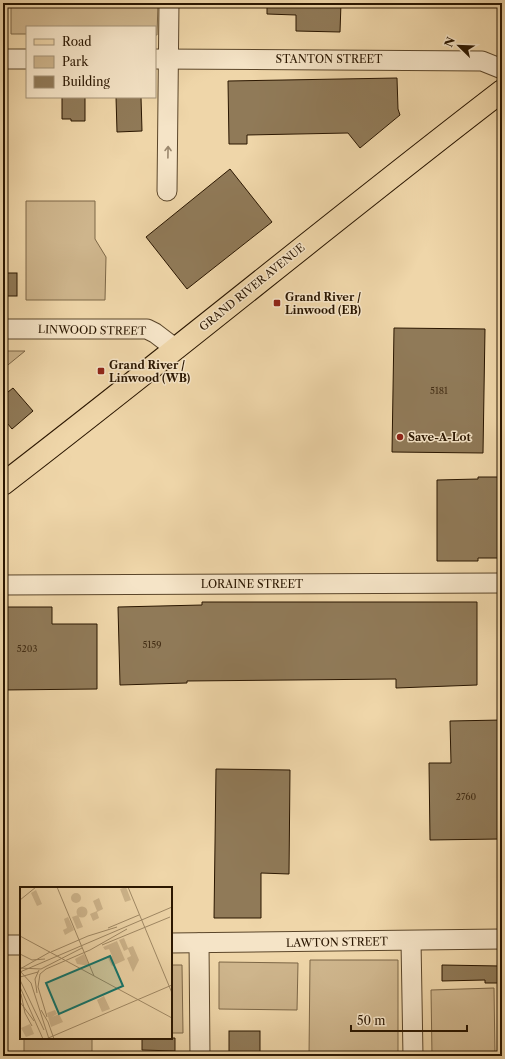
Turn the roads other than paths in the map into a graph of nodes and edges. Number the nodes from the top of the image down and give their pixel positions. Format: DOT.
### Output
graph roads {
  1 [pos="169,3"];
  2 [pos="3,59"];
  3 [pos="26,59"];
  4 [pos="162,59"];
  5 [pos="502,69"];
  6 [pos="502,91"];
  7 [pos="167,191"];
  8 [pos="3,329"];
  9 [pos="176,349"];
  10 [pos="3,484"];
  11 [pos="502,583"];
  12 [pos="3,585"];
  13 [pos="502,939"];
  14 [pos="411,941"];
  15 [pos="172,943"];
  16 [pos="199,943"];
  17 [pos="3,945"];
  18 [pos="20,945"];
  19 [pos="200,1056"];
  20 [pos="413,1056"];
  1 -- 4 [label="street"];
  2 -- 3 [label="street"];
  4 -- 5 [label="street, STANTON STREET"];
  7 -- 4 [label="street, one-way"];
  6 -- 9 [label="main road, GRAND RIVER AVENUE"];
  8 -- 9 [label="street, LINWOOD STREET"];
  9 -- 10 [label="main road, GRAND RIVER AVENUE"];
  11 -- 12 [label="street, LORAINE STREET"];
  13 -- 14 [label="street, LAWTON STREET"];
  14 -- 16 [label="street, LAWTON STREET"];
  14 -- 20 [label="street"];
  15 -- 16 [label="street, LAWTON STREET"];
  16 -- 19 [label="street"];
  17 -- 18 [label="street"];
}
